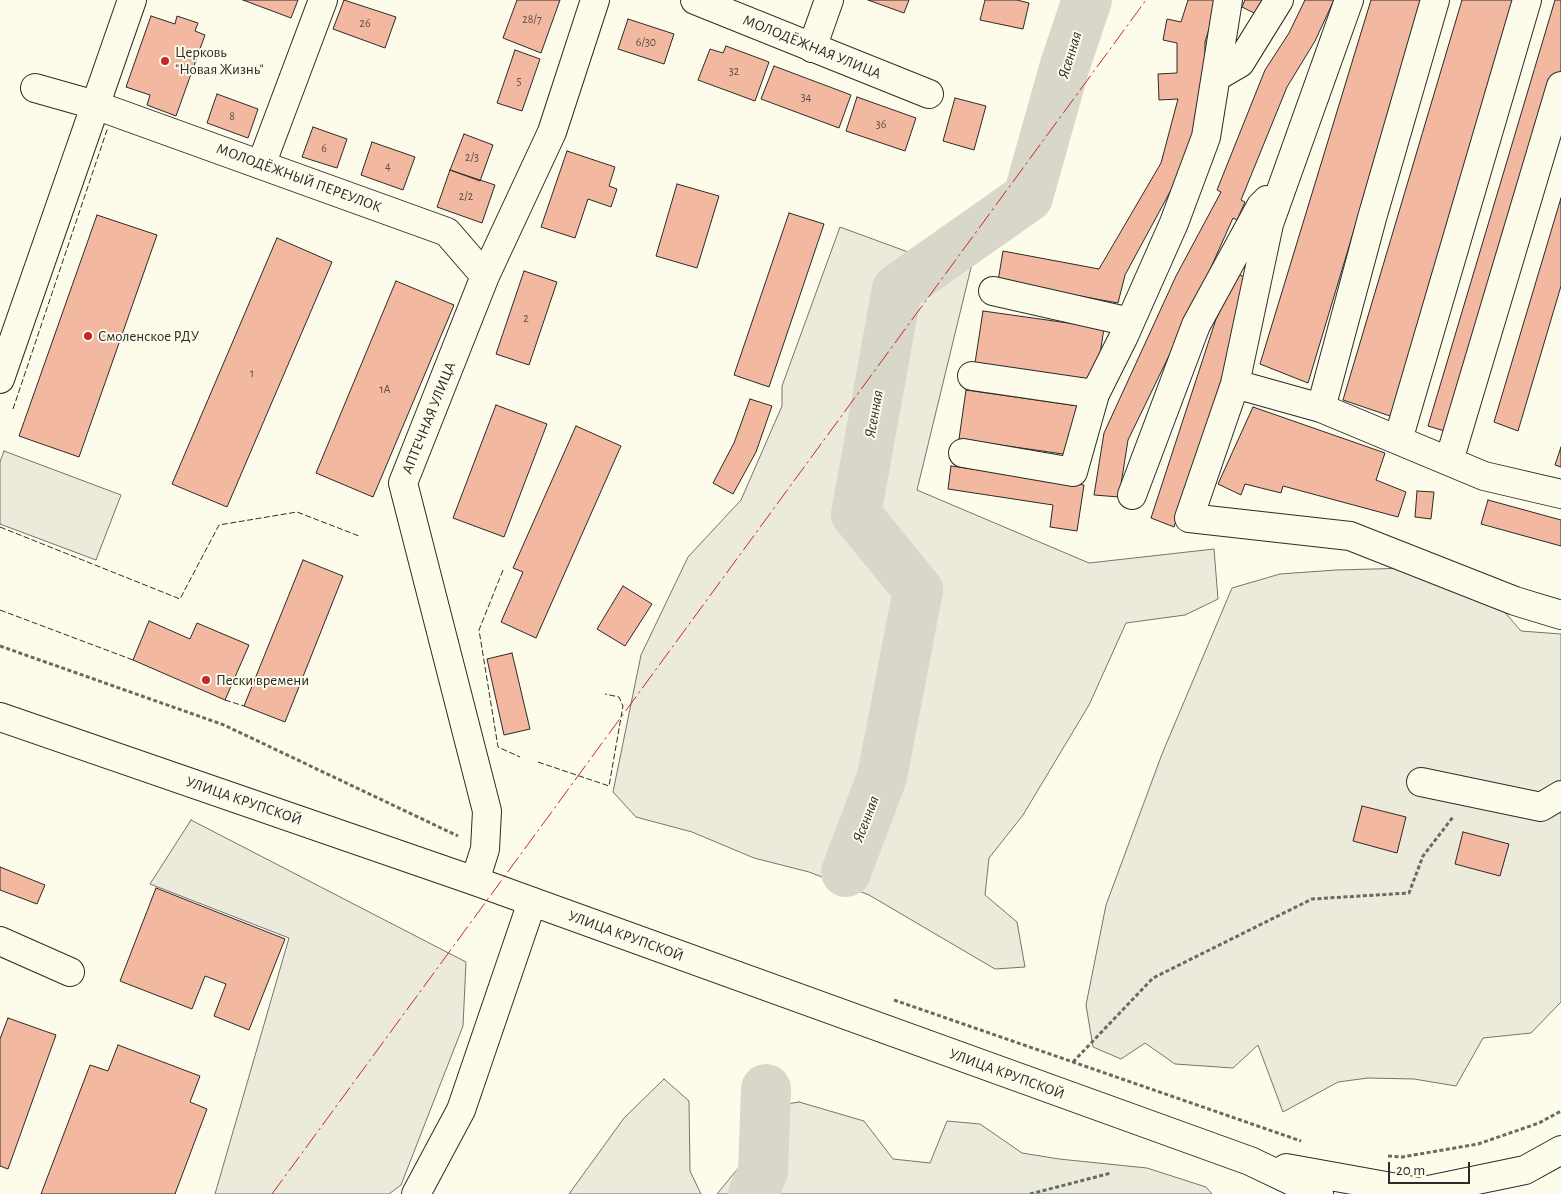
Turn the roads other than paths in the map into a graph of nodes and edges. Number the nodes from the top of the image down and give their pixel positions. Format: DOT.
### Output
graph roads {
  1 [pos="131,0"];
  2 [pos="322,0"];
  3 [pos="595,0"];
  4 [pos="695,0"];
  5 [pos="829,0"];
  6 [pos="1228,0"];
  7 [pos="1279,0"];
  8 [pos="1349,0"];
  9 [pos="1435,0"];
  10 [pos="1527,0"];
  11 [pos="812,48"];
  12 [pos="1216,77"];
  13 [pos="1561,86"];
  14 [pos="35,88"];
  15 [pos="929,94"];
  16 [pos="95,106"];
  17 [pos="261,165"];
  18 [pos="1284,181"];
  19 [pos="486,276"];
  20 [pos="993,291"];
  21 [pos="1130,322"];
  22 [pos="972,376"];
  23 [pos="0,379"];
  24 [pos="1235,384"];
  25 [pos="1095,394"];
  26 [pos="1321,408"];
  27 [pos="1398,440"];
  28 [pos="963,453"];
  29 [pos="1449,461"];
  30 [pos="1561,494"];
  31 [pos="1132,495"];
  32 [pos="1561,616"];
  33 [pos="0,717"];
  34 [pos="1421,782"];
  35 [pos="1561,795"];
  36 [pos="475,881"];
  37 [pos="532,902"];
  38 [pos="0,940"];
  39 [pos="70,972"];
  40 [pos="1561,1150"];
  41 [pos="1250,1162"];
  42 [pos="416,1194"];
  43 [pos="1319,1194"];
  1 -- 16 [label="street"];
  2 -- 17 [label="street"];
  3 -- 19 [label="street, АПТЕЧНАЯ УЛИЦА"];
  4 -- 11 [label="street, МОЛОДЁЖНАЯ УЛИЦА"];
  5 -- 11 [label="street"];
  6 -- 12 [label="street"];
  7 -- 12 [label="street"];
  8 -- 18 [label="street"];
  9 -- 26 [label="street"];
  10 -- 27 [label="street"];
  11 -- 15 [label="street, МОЛОДЁЖНАЯ УЛИЦА"];
  12 -- 21 [label="street"];
  13 -- 29 [label="street"];
  14 -- 16 [label="street, МОЛОДЁЖНЫЙ ПЕРЕУЛОК"];
  16 -- 17 [label="street, МОЛОДЁЖНЫЙ ПЕРЕУЛОК"];
  16 -- 23 [label="street"];
  17 -- 19 [label="street, МОЛОДЁЖНЫЙ ПЕРЕУЛОК"];
  18 -- 24 [label="street"];
  18 -- 31 [label="street"];
  19 -- 36 [label="street, АПТЕЧНАЯ УЛИЦА"];
  20 -- 21 [label="street"];
  21 -- 25 [label="street"];
  22 -- 25 [label="street"];
  24 -- 26 [label="street"];
  24 -- 32 [label="street"];
  25 -- 28 [label="street"];
  26 -- 27 [label="street"];
  27 -- 29 [label="street"];
  29 -- 30 [label="street"];
  33 -- 36 [label="street, УЛИЦА КРУПСКОЙ"];
  34 -- 35 [label="street"];
  36 -- 37 [label="street, УЛИЦА КРУПСКОЙ"];
  37 -- 41 [label="street, УЛИЦА КРУПСКОЙ"];
  37 -- 42 [label="street"];
  38 -- 39 [label="street"];
  40 -- 41 [label="street, УЛИЦА КРУПСКОЙ"];
  41 -- 43 [label="street, УЛИЦА КРУПСКОЙ"];
}
